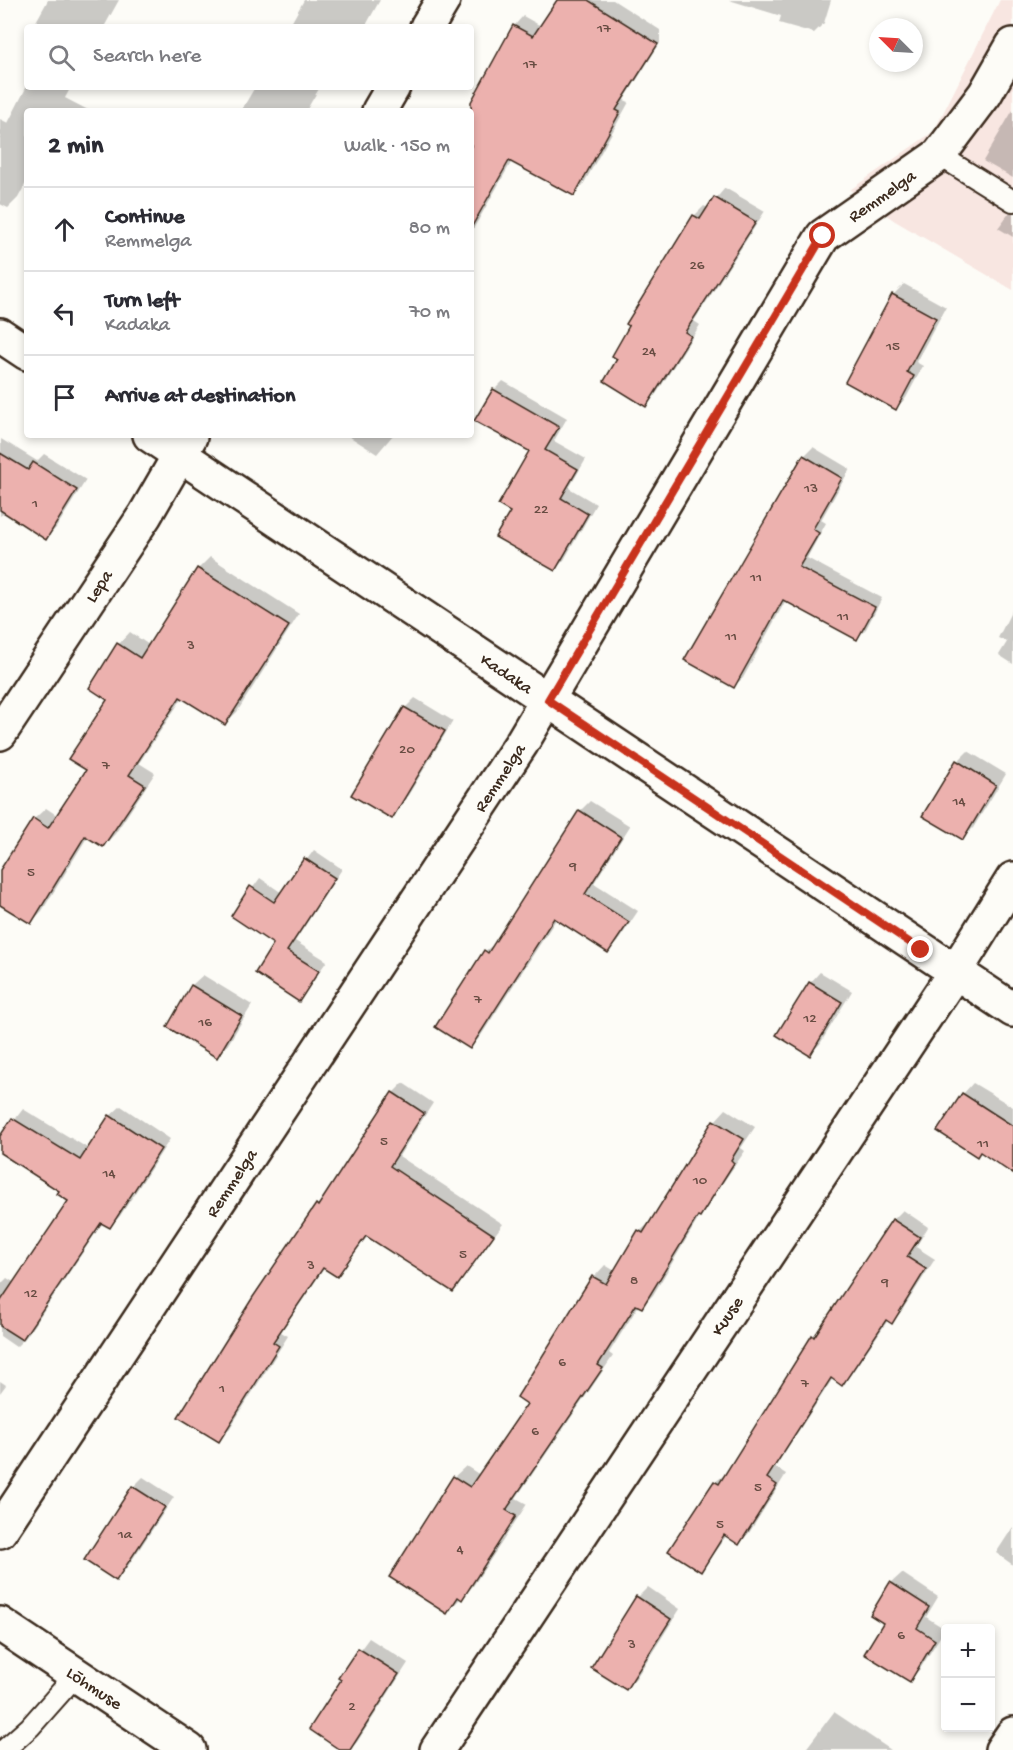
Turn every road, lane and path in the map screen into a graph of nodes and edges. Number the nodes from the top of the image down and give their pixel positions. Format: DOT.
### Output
graph roads {
  1 [pos="443,0"];
  2 [pos="429,24"];
  3 [pos="1013,45"];
  4 [pos="391,90"];
  5 [pos="381,108"];
  6 [pos="939,155"];
  7 [pos="1013,201"];
  8 [pos="0,335"];
  9 [pos="24,351"];
  10 [pos="160,438"];
  11 [pos="185,445"];
  12 [pos="548,700"];
  13 [pos="0,734"];
  14 [pos="1013,879"];
  15 [pos="955,972"];
  16 [pos="1013,1010"];
  17 [pos="0,1531"];
  18 [pos="0,1624"];
  19 [pos="76,1675"];
  20 [pos="1013,1734"];
  21 [pos="4,1750"];
  22 [pos="189,1750"];
  23 [pos="437,1750"];
  24 [pos="1002,1750"];
  1 -- 2 [label="street"];
  3 -- 6 [label="street, Remmelga"];
  4 -- 5 [label="street"];
  6 -- 7 [label="lane"];
  6 -- 12 [label="street, Remmelga"];
  8 -- 9 [label="street"];
  10 -- 11 [label="street, Kadaka"];
  11 -- 12 [label="street, Kadaka"];
  11 -- 13 [label="street, Lepa"];
  12 -- 15 [label="street, Kadaka"];
  12 -- 17 [label="street, Remmelga"];
  14 -- 15 [label="street, Kuuse"];
  15 -- 16 [label="street, Kadaka"];
  15 -- 23 [label="street, Kuuse"];
  18 -- 19 [label="street, Lõhmuse"];
  19 -- 21 [label="lane"];
  19 -- 22 [label="street, Lõhmuse"];
  20 -- 24 [label="street"];
}
